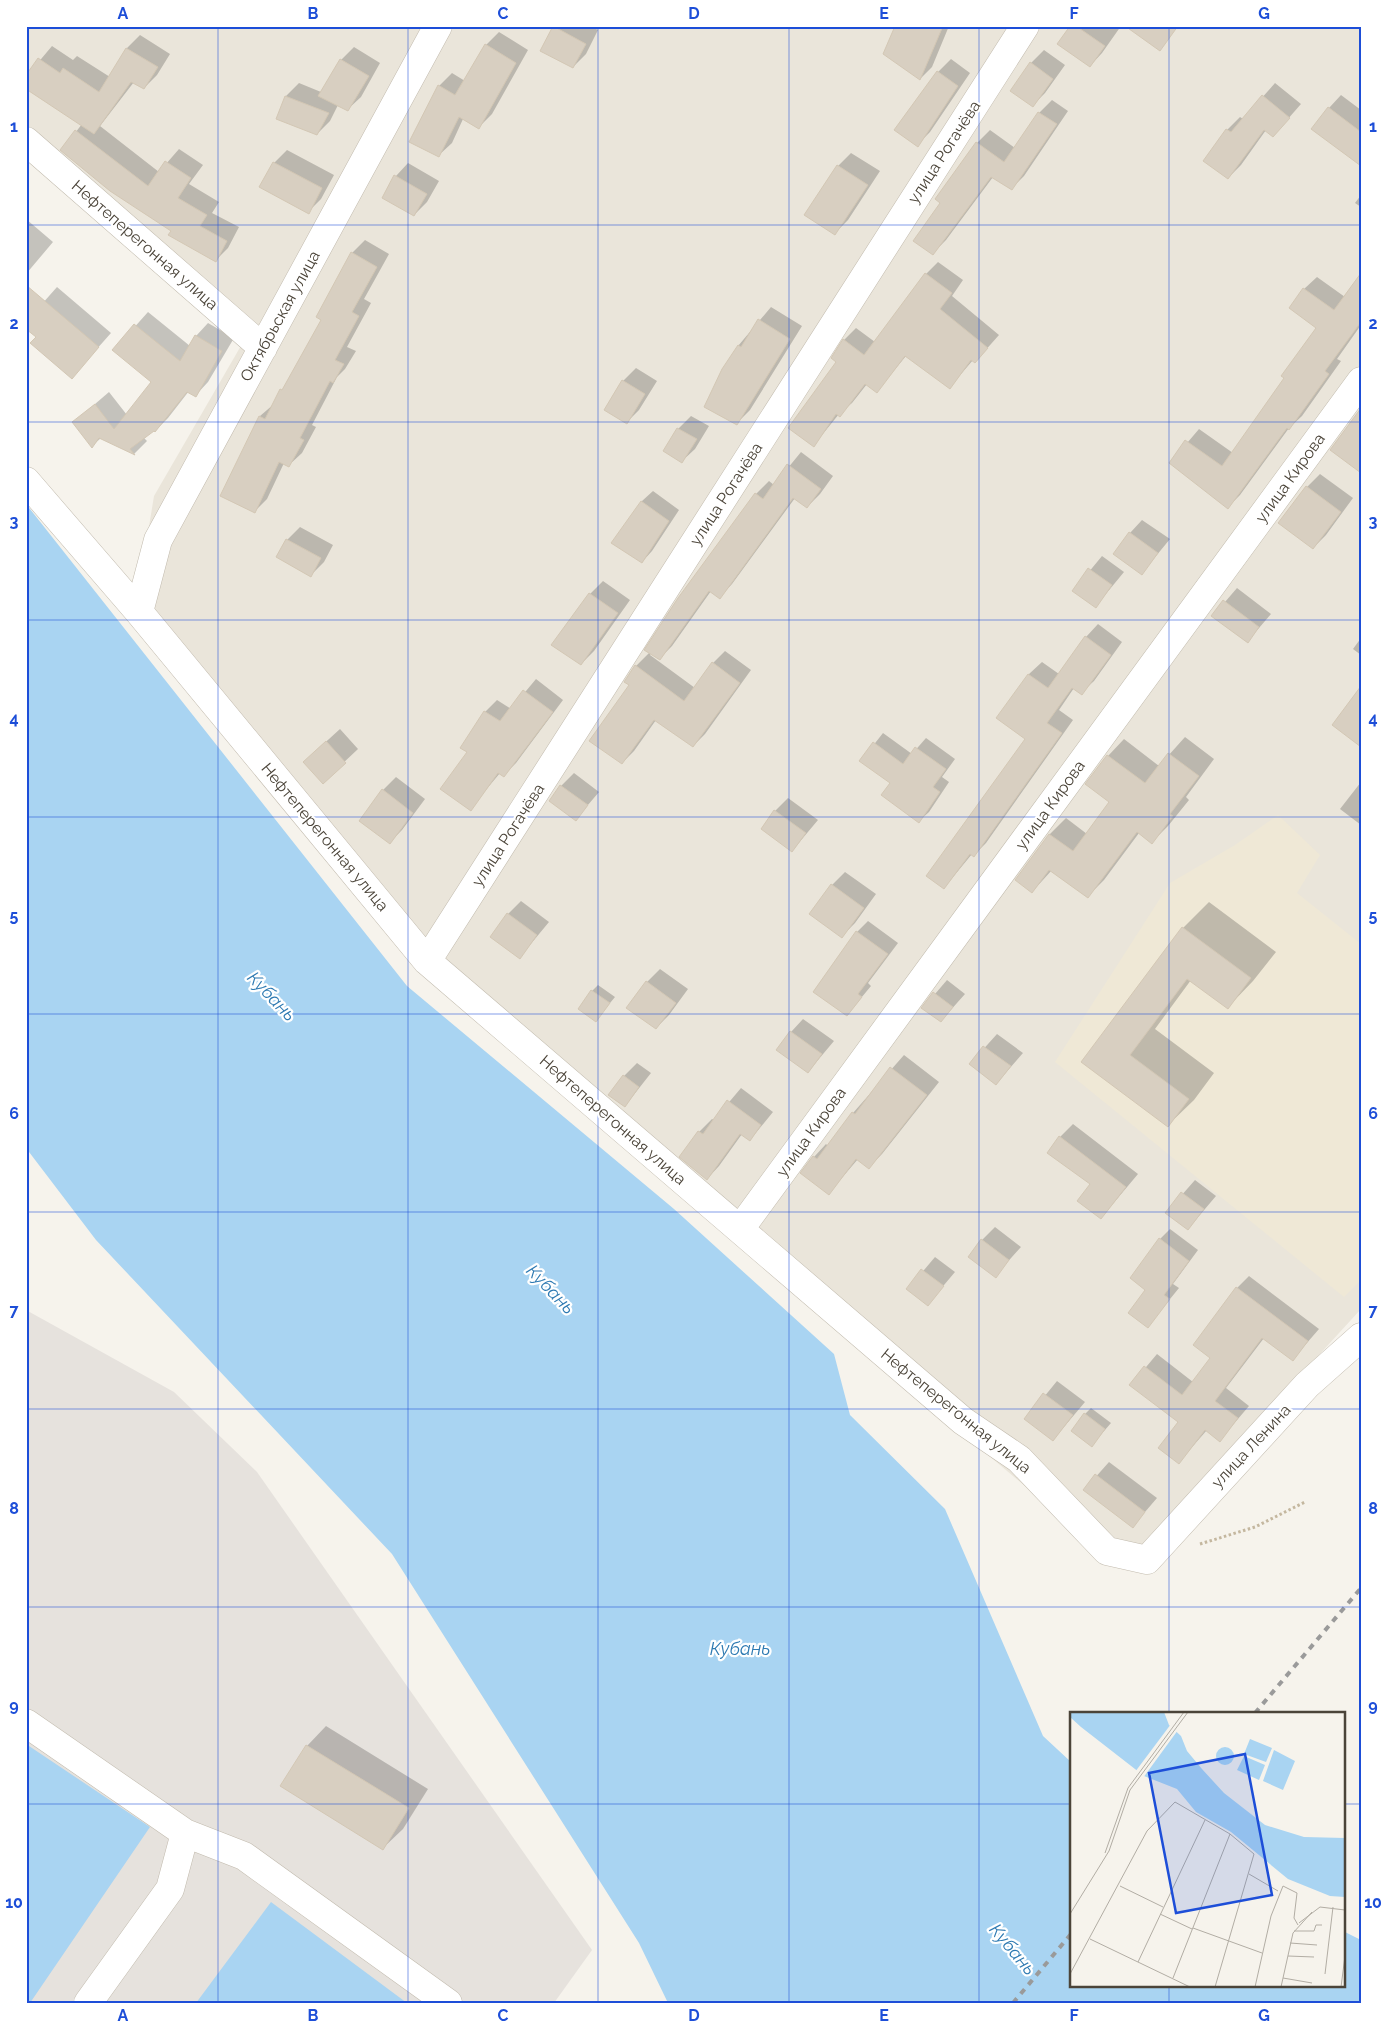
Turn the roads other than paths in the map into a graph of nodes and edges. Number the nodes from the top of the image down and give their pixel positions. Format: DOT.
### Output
graph roads {
  1 [pos="438,26"];
  2 [pos="1025,26"];
  3 [pos="26,141"];
  4 [pos="263,348"];
  5 [pos="1361,381"];
  6 [pos="26,481"];
  7 [pos="139,612"];
  8 [pos="427,961"];
  9 [pos="740,1229"];
  10 [pos="1361,1337"];
  11 [pos="1147,1560"];
  12 [pos="26,1723"];
  13 [pos="185,1832"];
  14 [pos="88,2003"];
  15 [pos="448,2003"];
  1 -- 4 [label="street, Октябрьская улица"];
  2 -- 8 [label="street, улица Рогачёва"];
  3 -- 4 [label="street, Нефтеперегонная улица"];
  4 -- 7 [label="street, Октябрьская улица"];
  5 -- 9 [label="street, улица Кирова"];
  6 -- 7 [label="street, Нефтеперегонная улица"];
  7 -- 8 [label="street, Нефтеперегонная улица"];
  8 -- 9 [label="street, Нефтеперегонная улица"];
  9 -- 11 [label="street, Нефтеперегонная улица"];
  10 -- 11 [label="street, улица Ленина"];
  12 -- 13 [label="street"];
  13 -- 14 [label="street"];
  13 -- 15 [label="street"];
}
